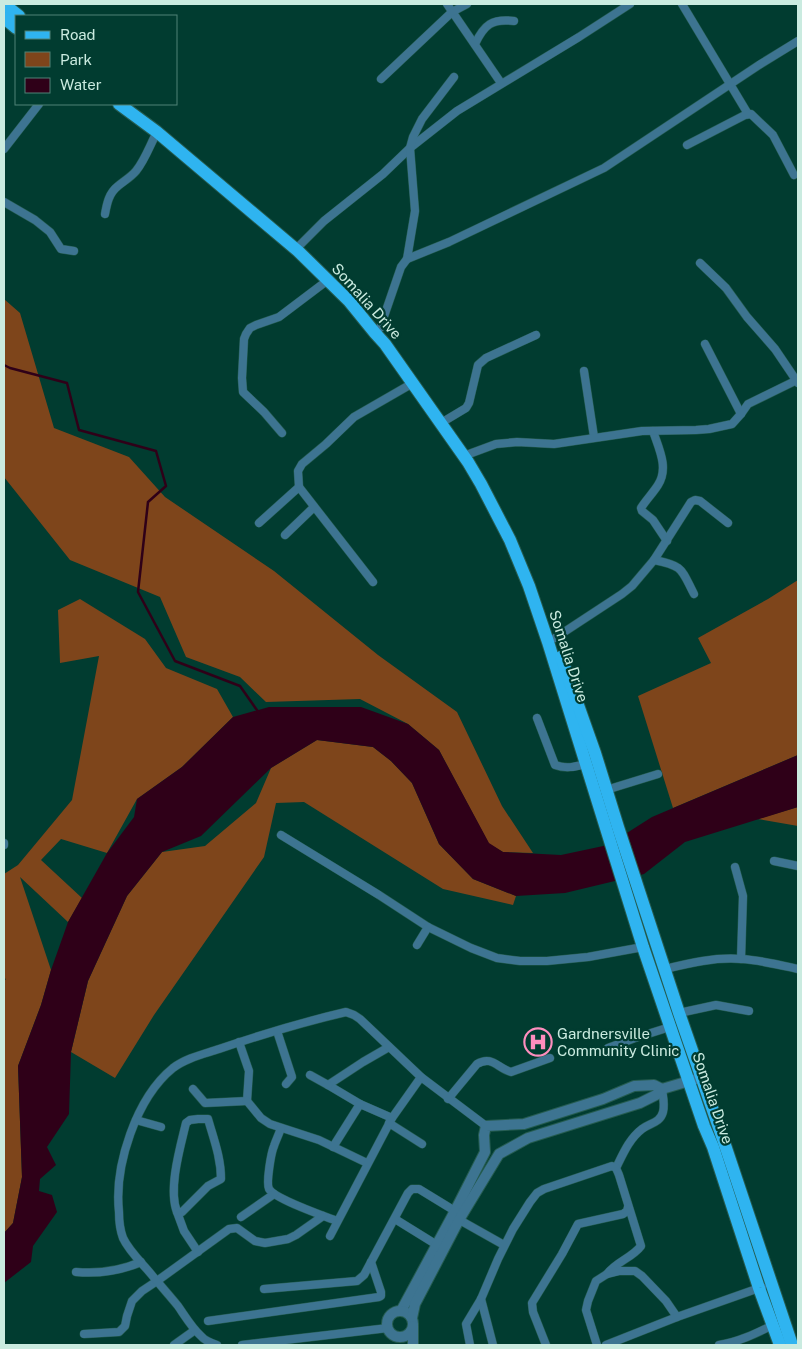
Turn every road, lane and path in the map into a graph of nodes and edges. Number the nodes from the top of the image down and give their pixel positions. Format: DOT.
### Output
graph roads {
  1 [pos="4,4"];
  2 [pos="447,4"];
  3 [pos="466,4"];
  4 [pos="629,4"];
  5 [pos="682,4"];
  6 [pos="452,12"];
  7 [pos="18,15"];
  8 [pos="4,18"];
  9 [pos="514,21"];
  10 [pos="15,27"];
  11 [pos="798,41"];
  12 [pos="475,44"];
  13 [pos="381,78"];
  14 [pos="454,78"];
  15 [pos="501,83"];
  16 [pos="731,84"];
  17 [pos="38,105"];
  18 [pos="120,105"];
  19 [pos="131,105"];
  20 [pos="748,114"];
  21 [pos="157,132"];
  22 [pos="687,145"];
  23 [pos="410,148"];
  24 [pos="4,149"];
  25 [pos="794,175"];
  26 [pos="4,202"];
  27 [pos="105,214"];
  28 [pos="300,245"];
  29 [pos="74,251"];
  30 [pos="406,259"];
  31 [pos="700,263"];
  32 [pos="328,280"];
  33 [pos="377,330"];
  34 [pos="536,335"];
  35 [pos="705,344"];
  36 [pos="584,371"];
  37 [pos="797,382"];
  38 [pos="413,383"];
  39 [pos="741,414"];
  40 [pos="446,420"];
  41 [pos="653,431"];
  42 [pos="282,433"];
  43 [pos="594,437"];
  44 [pos="469,454"];
  45 [pos="299,487"];
  46 [pos="314,507"];
  47 [pos="259,523"];
  48 [pos="728,523"];
  49 [pos="285,535"];
  50 [pos="667,541"];
  51 [pos="654,560"];
  52 [pos="373,582"];
  53 [pos="694,594"];
  54 [pos="555,638"];
  55 [pos="537,718"];
  56 [pos="586,764"];
  57 [pos="658,774"];
  58 [pos="606,790"];
  59 [pos="612,829"];
  60 [pos="281,835"];
  61 [pos="774,860"];
  62 [pos="798,866"];
  63 [pos="735,867"];
  64 [pos="428,927"];
  65 [pos="417,945"];
  66 [pos="643,947"];
  67 [pos="741,959"];
  68 [pos="665,969"];
  69 [pos="798,969"];
  70 [pos="749,1011"];
  71 [pos="679,1012"];
  72 [pos="670,1027"];
  73 [pos="277,1031"];
  74 [pos="239,1042"];
  75 [pos="389,1047"];
  76 [pos="608,1048"];
  77 [pos="550,1058"];
  78 [pos="310,1075"];
  79 [pos="421,1077"];
  80 [pos="695,1079"];
  81 [pos="286,1084"];
  82 [pos="328,1085"];
  83 [pos="662,1088"];
  84 [pos="193,1089"];
  85 [pos="448,1099"];
  86 [pos="603,1100"];
  87 [pos="247,1101"];
  88 [pos="205,1103"];
  89 [pos="360,1104"];
  90 [pos="607,1114"];
  91 [pos="208,1119"];
  92 [pos="136,1120"];
  93 [pos="390,1120"];
  94 [pos="524,1124"];
  95 [pos="486,1126"];
  96 [pos="161,1127"];
  97 [pos="281,1128"];
  98 [pos="528,1138"];
  99 [pos="422,1144"];
  100 [pos="333,1147"];
  101 [pos="485,1152"];
  102 [pos="499,1154"];
  103 [pos="367,1163"];
  104 [pos="616,1168"];
  105 [pos="274,1194"];
  106 [pos="628,1207"];
  107 [pos="177,1212"];
  108 [pos="323,1216"];
  109 [pos="456,1216"];
  110 [pos="240,1217"];
  111 [pos="395,1218"];
  112 [pos="337,1221"];
  113 [pos="330,1236"];
  114 [pos="437,1245"];
  115 [pos="504,1245"];
  116 [pos="198,1252"];
  117 [pos="141,1262"];
  118 [pos="371,1262"];
  119 [pos="76,1272"];
  120 [pos="607,1274"];
  121 [pos="158,1281"];
  122 [pos="765,1286"];
  123 [pos="264,1289"];
  124 [pos="481,1298"];
  125 [pos="401,1311"];
  126 [pos="677,1317"];
  127 [pos="208,1321"];
  128 [pos="413,1322"];
  129 [pos="773,1326"];
  130 [pos="388,1328"];
  131 [pos="195,1330"];
  132 [pos="84,1334"];
  133 [pos="397,1341"];
  134 [pos="174,1345"];
  135 [pos="217,1345"];
  136 [pos="242,1345"];
  137 [pos="413,1345"];
  138 [pos="470,1345"];
  139 [pos="493,1345"];
  140 [pos="546,1345"];
  141 [pos="597,1345"];
  142 [pos="608,1345"];
  143 [pos="719,1345"];
  144 [pos="780,1345"];
  145 [pos="792,1345"];
  1 -- 7 [label="main road"];
  2 -- 6 [label="street"];
  3 -- 6 [label="street"];
  4 -- 15 [label="street"];
  5 -- 16 [label="street"];
  6 -- 12 [label="street"];
  6 -- 13 [label="street"];
  8 -- 10 [label="main road"];
  9 -- 12 [label="street"];
  11 -- 16 [label="street"];
  12 -- 15 [label="street"];
  14 -- 23 [label="street"];
  15 -- 23 [label="street"];
  16 -- 20 [label="street"];
  16 -- 30 [label="street"];
  17 -- 24 [label="street"];
  18 -- 21 [label="main road, Somalia Drive"];
  19 -- 28 [label="main road, Somalia Drive"];
  20 -- 22 [label="street"];
  20 -- 25 [label="street"];
  21 -- 27 [label="street"];
  21 -- 32 [label="main road, Somalia Drive"];
  23 -- 28 [label="street"];
  23 -- 30 [label="street"];
  26 -- 29 [label="street"];
  28 -- 33 [label="main road, Somalia Drive"];
  30 -- 33 [label="street"];
  31 -- 37 [label="street"];
  32 -- 33 [label="main road, Somalia Drive"];
  32 -- 42 [label="street"];
  33 -- 38 [label="main road, Somalia Drive"];
  33 -- 40 [label="main road, Somalia Drive"];
  34 -- 40 [label="street"];
  35 -- 39 [label="street"];
  36 -- 43 [label="street"];
  37 -- 39 [label="street"];
  38 -- 45 [label="street"];
  38 -- 56 [label="main road, Somalia Drive"];
  39 -- 41 [label="street"];
  40 -- 44 [label="main road, Somalia Drive"];
  41 -- 43 [label="street"];
  41 -- 50 [label="street"];
  43 -- 44 [label="street"];
  44 -- 54 [label="main road, Somalia Drive"];
  45 -- 46 [label="street"];
  45 -- 47 [label="street"];
  46 -- 49 [label="street"];
  46 -- 52 [label="street"];
  48 -- 50 [label="street"];
  50 -- 51 [label="street"];
  51 -- 53 [label="street"];
  51 -- 54 [label="street"];
  54 -- 58 [label="main road, Somalia Drive"];
  55 -- 56 [label="street"];
  56 -- 59 [label="main road, Somalia Drive"];
  57 -- 58 [label="street"];
  58 -- 59 [label="main road, Somalia Drive"];
  59 -- 66 [label="main road, Somalia Drive"];
  59 -- 68 [label="main road, Somalia Drive"];
  60 -- 64 [label="street"];
  61 -- 62 [label="street"];
  63 -- 67 [label="street"];
  64 -- 65 [label="street"];
  64 -- 66 [label="street"];
  66 -- 72 [label="main road, Somalia Drive"];
  67 -- 68 [label="street"];
  67 -- 69 [label="street"];
  68 -- 71 [label="main road, Somalia Drive"];
  70 -- 71 [label="street"];
  71 -- 80 [label="main road, Somalia Drive"];
  72 -- 76 [label="street"];
  72 -- 80 [label="main road, Somalia Drive"];
  73 -- 74 [label="street"];
  73 -- 75 [label="street"];
  73 -- 81 [label="street"];
  74 -- 87 [label="street"];
  74 -- 92 [label="street"];
  75 -- 79 [label="street"];
  75 -- 82 [label="street"];
  77 -- 85 [label="street"];
  78 -- 82 [label="street"];
  79 -- 85 [label="street"];
  79 -- 93 [label="street"];
  80 -- 83 [label="street"];
  80 -- 122 [label="main road, Somalia Drive"];
  82 -- 89 [label="street"];
  83 -- 86 [label="street"];
  83 -- 90 [label="street"];
  83 -- 104 [label="street"];
  84 -- 88 [label="street"];
  85 -- 95 [label="street"];
  86 -- 90 [label="street"];
  86 -- 94 [label="street"];
  87 -- 88 [label="street"];
  87 -- 97 [label="street"];
  88 -- 91 [label="street"];
  89 -- 93 [label="street"];
  89 -- 100 [label="street"];
  90 -- 98 [label="street"];
  91 -- 107 [label="street"];
  91 -- 107 [label="street"];
  92 -- 96 [label="street"];
  92 -- 117 [label="street"];
  93 -- 99 [label="street"];
  93 -- 103 [label="street"];
  94 -- 95 [label="street"];
  94 -- 98 [label="street"];
  95 -- 101 [label="street"];
  97 -- 100 [label="street"];
  97 -- 105 [label="street"];
  98 -- 102 [label="street"];
  100 -- 103 [label="street"];
  101 -- 102 [label="street"];
  101 -- 109 [label="street"];
  102 -- 109 [label="street"];
  103 -- 112 [label="street"];
  104 -- 106 [label="street"];
  104 -- 115 [label="street"];
  105 -- 108 [label="street"];
  105 -- 110 [label="street"];
  106 -- 120 [label="street"];
  106 -- 140 [label="street"];
  107 -- 116 [label="street"];
  108 -- 112 [label="street"];
  108 -- 116 [label="street"];
  109 -- 111 [label="street"];
  109 -- 114 [label="street"];
  109 -- 115 [label="street"];
  109 -- 128 [label="street"];
  111 -- 114 [label="street"];
  111 -- 118 [label="street"];
  112 -- 113 [label="street"];
  114 -- 125 [label="street"];
  115 -- 124 [label="street"];
  116 -- 121 [label="street"];
  117 -- 119 [label="street"];
  117 -- 121 [label="street"];
  118 -- 123 [label="street"];
  118 -- 127 [label="street"];
  120 -- 126 [label="street"];
  120 -- 141 [label="street"];
  121 -- 131 [label="street"];
  121 -- 132 [label="street"];
  122 -- 126 [label="street"];
  122 -- 129 [label="main road, Somalia Drive"];
  122 -- 145 [label="main road, Somalia Drive"];
  124 -- 138 [label="street"];
  124 -- 139 [label="street"];
  125 -- 128 [label="street"];
  125 -- 130 [label="street"];
  126 -- 142 [label="street"];
  128 -- 133 [label="street"];
  128 -- 137 [label="street"];
  129 -- 143 [label="street"];
  129 -- 144 [label="main road, Somalia Drive"];
  130 -- 133 [label="street"];
  130 -- 136 [label="street"];
  131 -- 134 [label="street"];
  131 -- 135 [label="street"];
}
